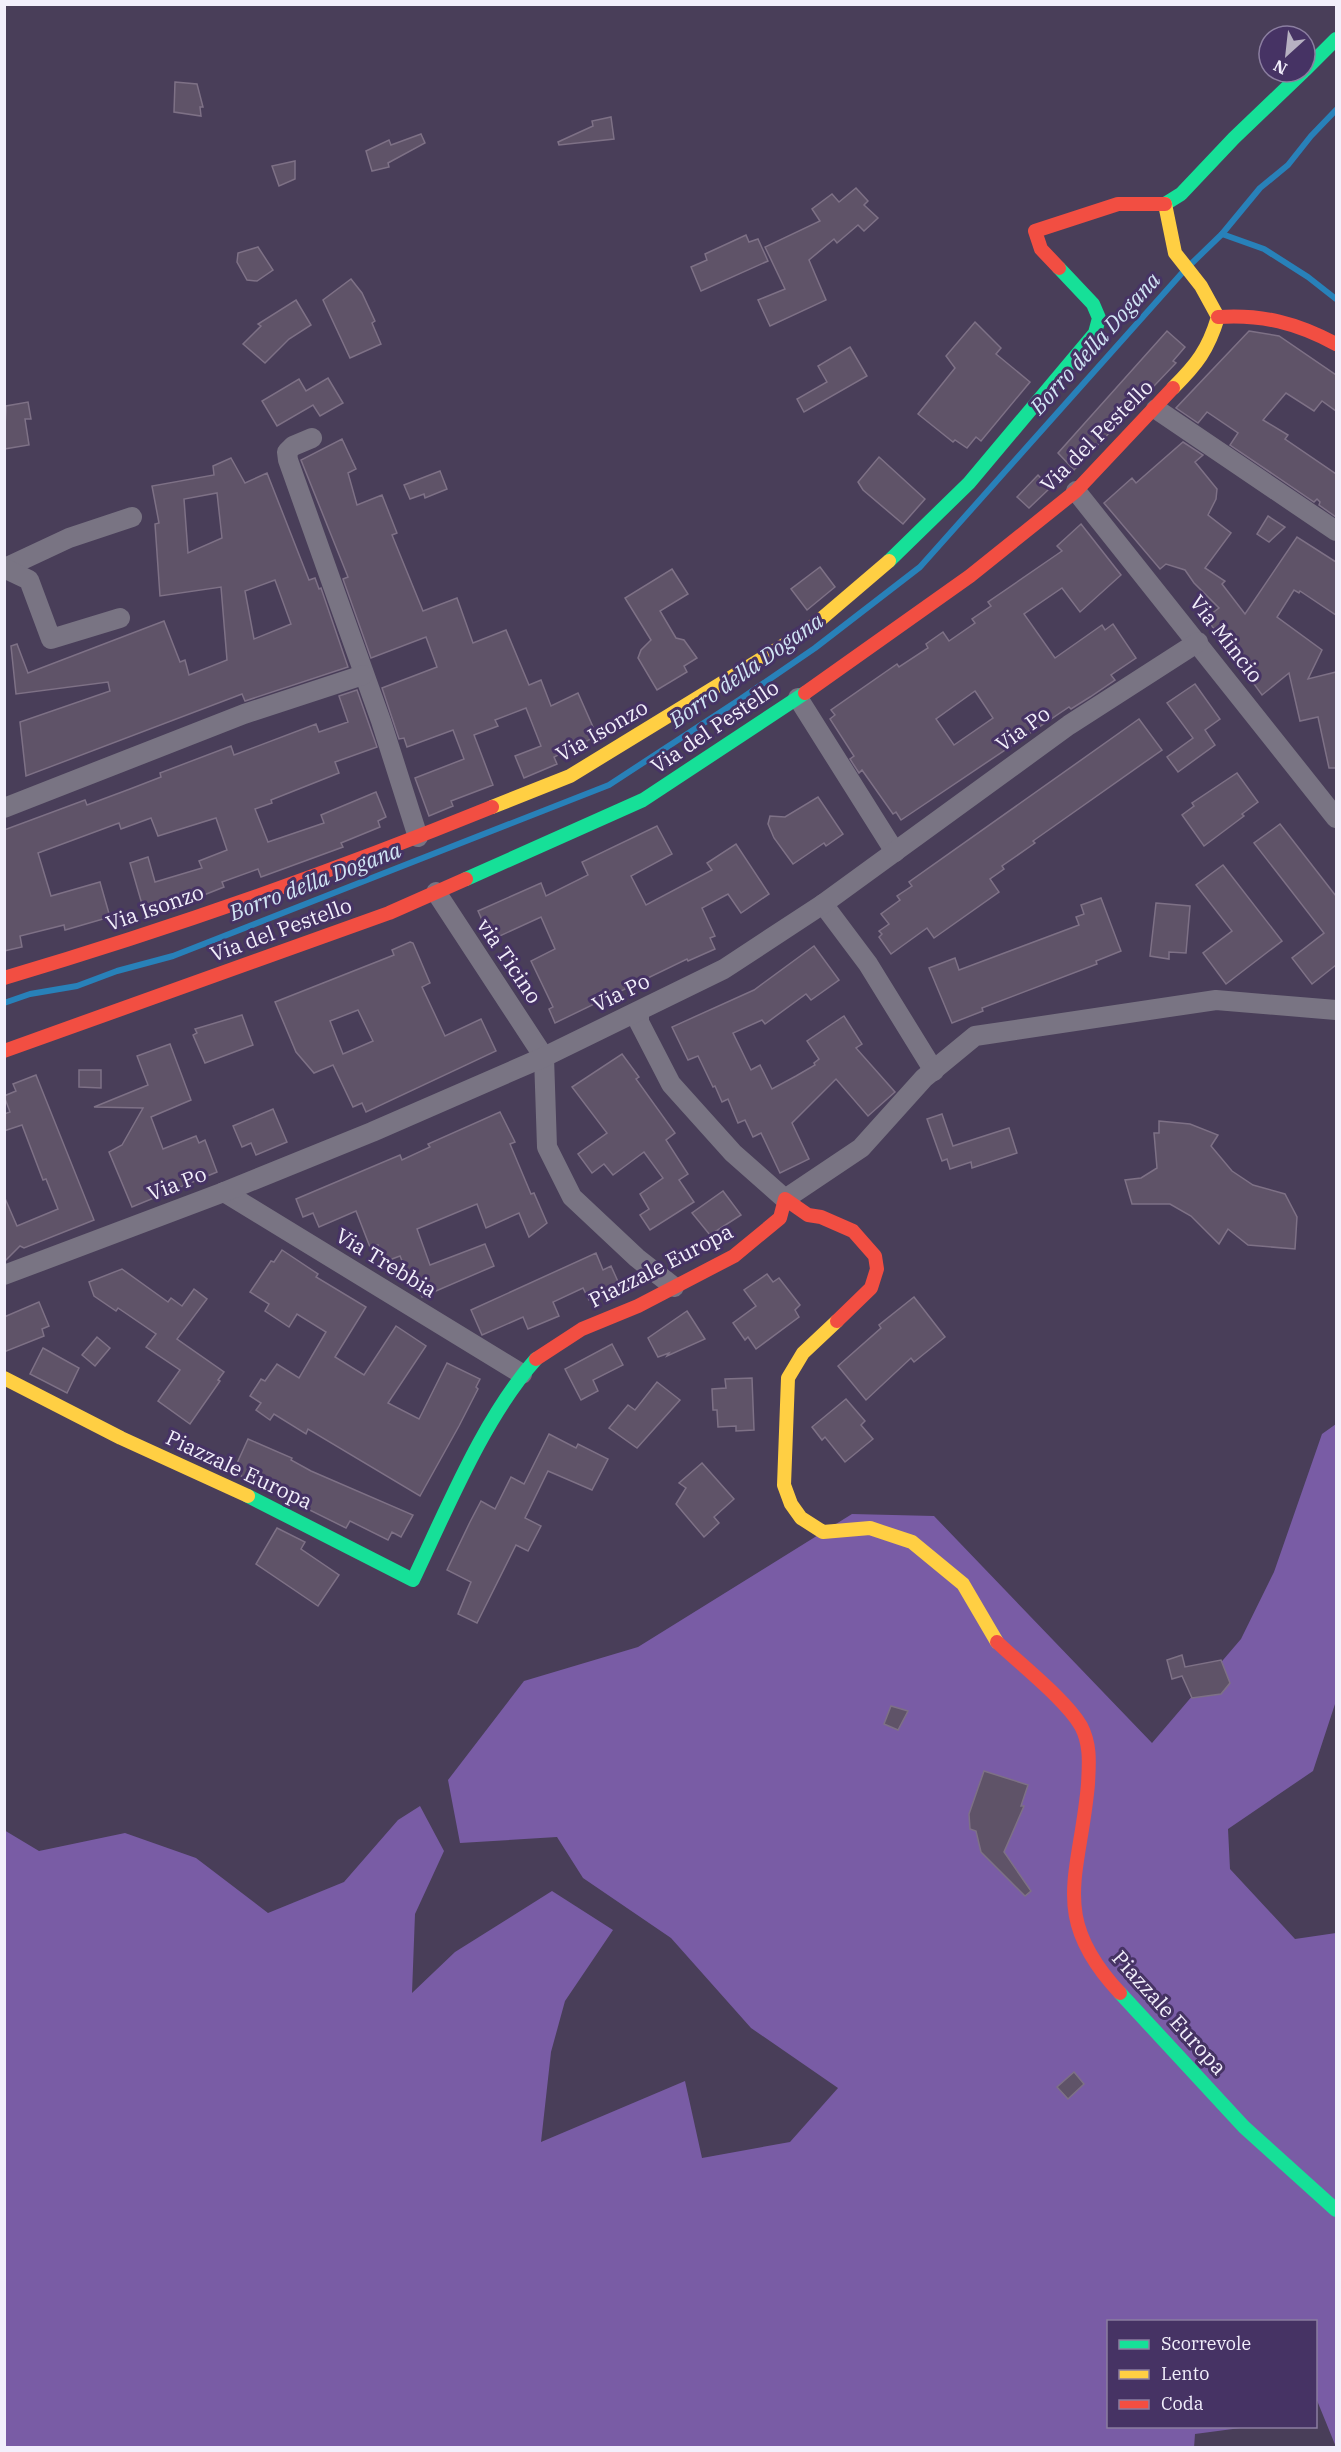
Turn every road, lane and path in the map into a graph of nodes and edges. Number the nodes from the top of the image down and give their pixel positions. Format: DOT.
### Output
graph roads {
  1 [pos="1336,39"];
  2 [pos="1317,58"];
  3 [pos="1290,84"];
  4 [pos="1166,204"];
  5 [pos="1218,316"];
  6 [pos="1336,344"];
  7 [pos="1156,409"];
  8 [pos="312,438"];
  9 [pos="1076,491"];
  10 [pos="132,517"];
  11 [pos="1336,531"];
  12 [pos="6,567"];
  13 [pos="120,618"];
  14 [pos="1198,642"];
  15 [pos="363,675"];
  16 [pos="798,698"];
  17 [pos="4,808"];
  18 [pos="1336,818"];
  19 [pos="418,837"];
  20 [pos="896,852"];
  21 [pos="436,892"];
  22 [pos="823,904"];
  23 [pos="4,978"];
  24 [pos="1336,1010"];
  25 [pos="639,1012"];
  26 [pos="4,1051"];
  27 [pos="544,1057"];
  28 [pos="934,1071"];
  29 [pos="224,1192"];
  30 [pos="785,1199"];
  31 [pos="4,1275"];
  32 [pos="674,1287"];
  33 [pos="522,1374"];
  34 [pos="4,1378"];
  35 [pos="1333,2207"];
  1 -- 2 [label="street"];
  3 -- 4 [label="street"];
  4 -- 5 [label="street"];
  4 -- 19 [label="street, Via Isonzo"];
  5 -- 6 [label="street"];
  5 -- 7 [label="street, Via del Pestello"];
  7 -- 9 [label="street, Via del Pestello"];
  7 -- 11 [label="street"];
  8 -- 15 [label="street"];
  9 -- 14 [label="street, Via Mincio"];
  9 -- 16 [label="street, Via del Pestello"];
  10 -- 12 [label="street"];
  12 -- 13 [label="street"];
  14 -- 18 [label="street, Via Mincio"];
  14 -- 20 [label="street, Via Po"];
  15 -- 17 [label="street"];
  15 -- 19 [label="street"];
  16 -- 20 [label="street"];
  16 -- 21 [label="street, Via del Pestello"];
  19 -- 23 [label="street, Via Isonzo"];
  20 -- 22 [label="street, Via Po"];
  21 -- 26 [label="street, Via del Pestello"];
  21 -- 27 [label="street, via Ticino"];
  22 -- 25 [label="street, Via Po"];
  22 -- 28 [label="street"];
  24 -- 28 [label="street"];
  25 -- 27 [label="street, Via Po"];
  25 -- 30 [label="street"];
  27 -- 29 [label="street, Via Po"];
  27 -- 32 [label="street"];
  28 -- 30 [label="street"];
  29 -- 31 [label="street, Via Po"];
  29 -- 33 [label="street, Via Trebbia"];
  30 -- 32 [label="street, Piazzale Europa"];
  30 -- 35 [label="street, Piazzale Europa"];
  32 -- 33 [label="street, Piazzale Europa"];
  33 -- 34 [label="street, Piazzale Europa"];
}
